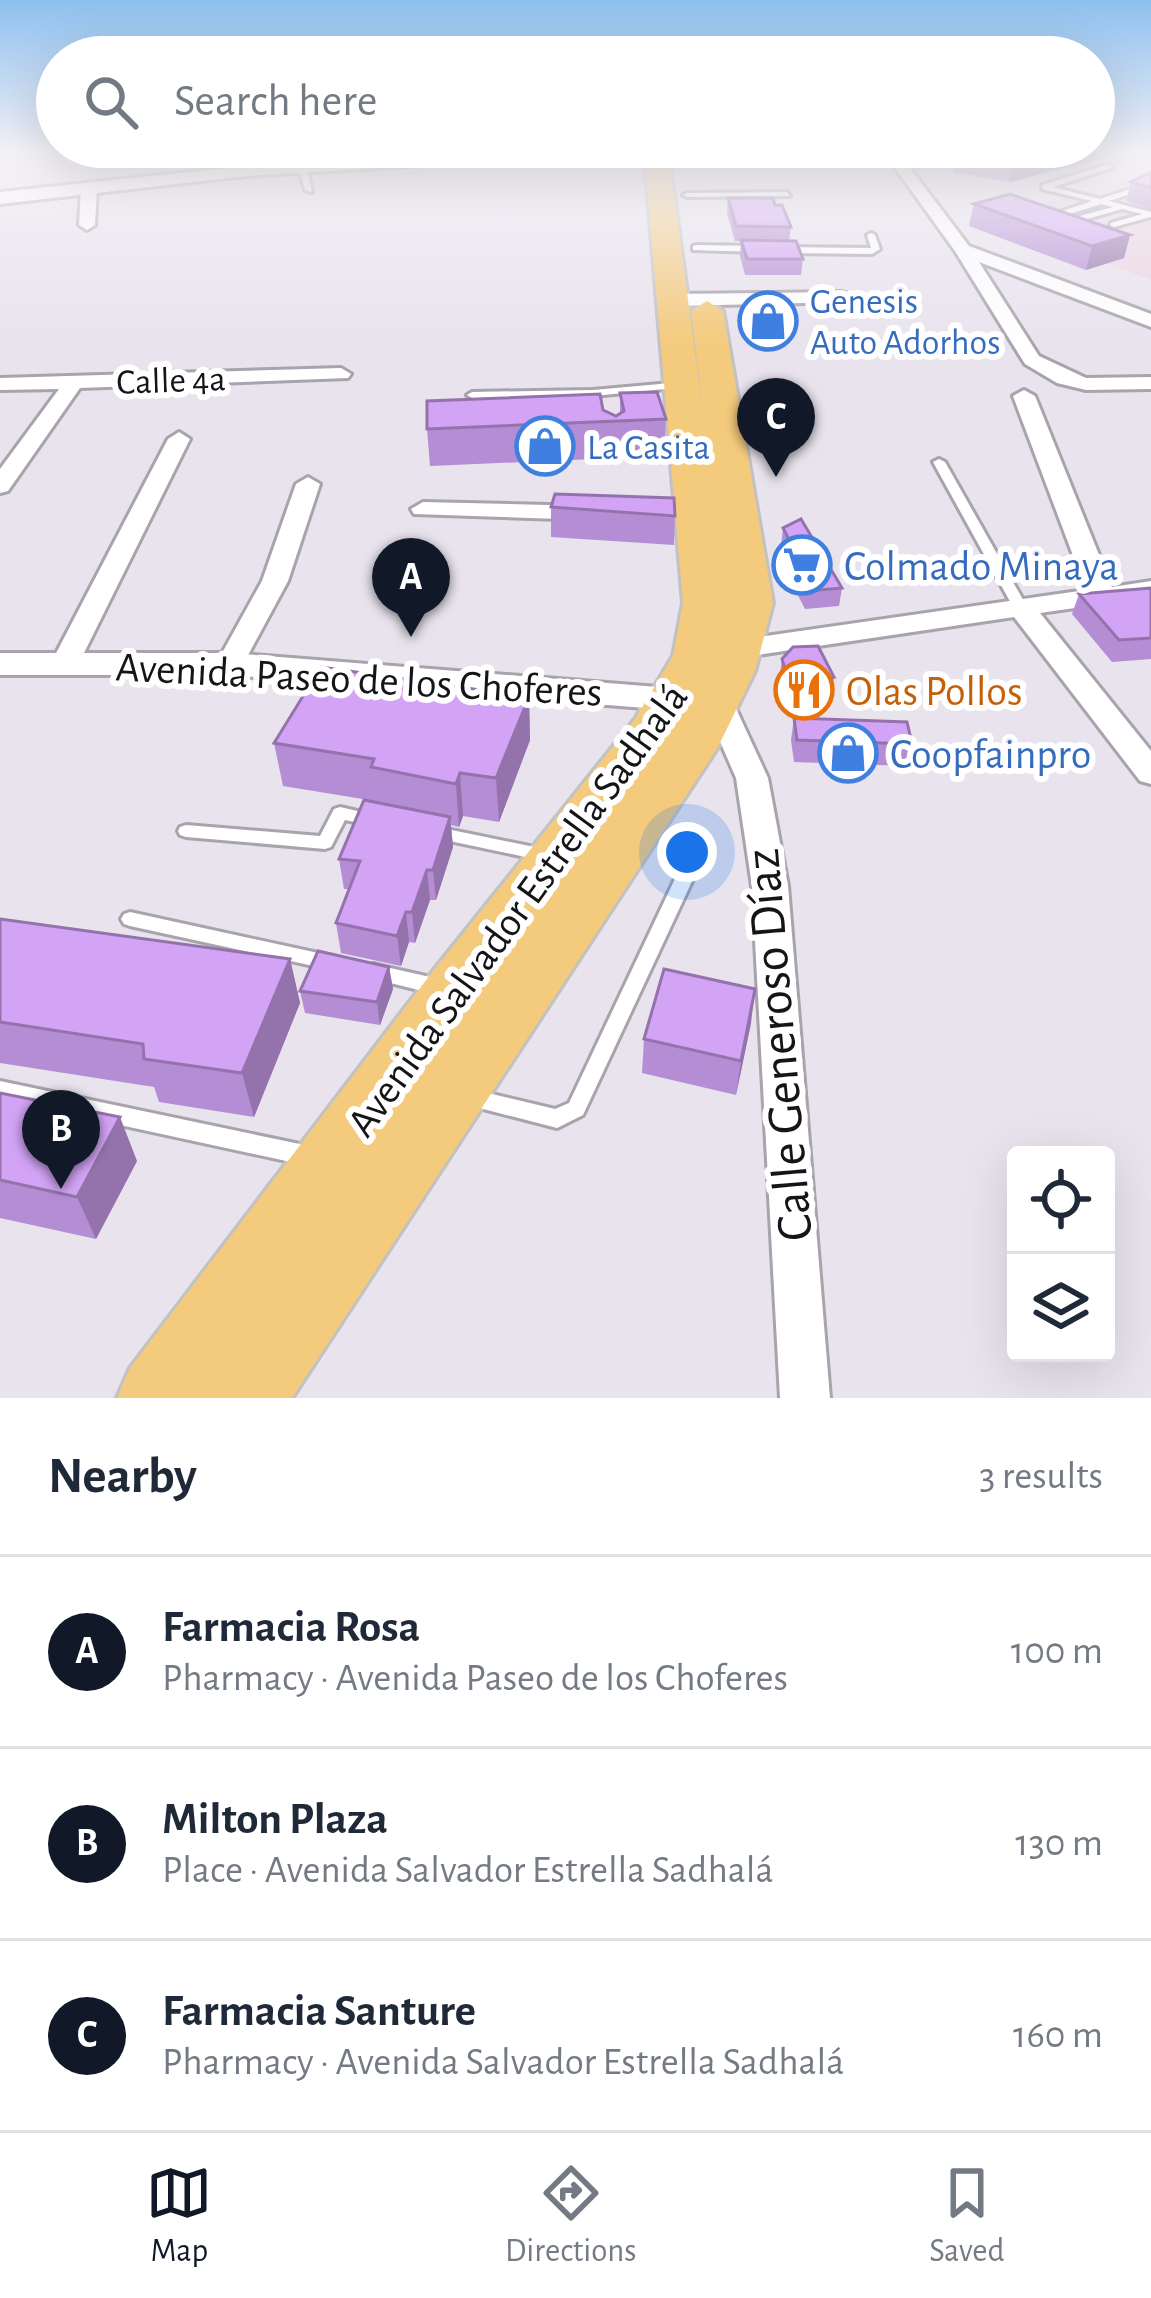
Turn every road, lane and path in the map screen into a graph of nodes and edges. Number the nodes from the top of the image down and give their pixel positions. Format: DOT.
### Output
graph roads {
  1 [pos="87,216"];
  2 [pos="670,216"];
  3 [pos="691,216"];
  4 [pos="938,216"];
  5 [pos="1144,216"];
  6 [pos="87,225"];
  7 [pos="1114,226"];
  8 [pos="871,235"];
  9 [pos="696,248"];
  10 [pos="963,250"];
  11 [pos="841,298"];
  12 [pos="689,300"];
  13 [pos="1151,321"];
  14 [pos="341,374"];
  15 [pos="74,382"];
  16 [pos="1151,383"];
  17 [pos="0,384"];
  18 [pos="472,395"];
  19 [pos="1024,396"];
  20 [pos="677,421"];
  21 [pos="179,439"];
  22 [pos="939,462"];
  23 [pos="5,474"];
  24 [pos="308,484"];
  25 [pos="423,509"];
  26 [pos="626,514"];
  27 [pos="1151,589"];
  28 [pos="1100,593"];
  29 [pos="1019,605"];
  30 [pos="66,662"];
  31 [pos="0,664"];
  32 [pos="230,664"];
  33 [pos="706,676"];
  34 [pos="1149,764"];
  35 [pos="383,822"];
  36 [pos="405,827"];
  37 [pos="186,831"];
  38 [pos="699,847"];
  39 [pos="557,858"];
  40 [pos="130,919"];
  41 [pos="456,990"];
  42 [pos="0,1090"];
  43 [pos="452,1093"];
  44 [pos="333,1161"];
  45 [pos="160,1398"];
  46 [pos="242,1398"];
  47 [pos="805,1398"];
  1 -- 6 [label="street"];
  2 -- 12 [label="highway, Avenida Salvador Estrella Sadhalá"];
  3 -- 9 [label="highway, Avenida Salvador Estrella Sadhalá"];
  4 -- 10 [label="street"];
  5 -- 7 [label="lane"];
  8 -- 9 [label="lane"];
  9 -- 12 [label="highway, Avenida Salvador Estrella Sadhalá"];
  10 -- 13 [label="street"];
  10 -- 16 [label="street"];
  11 -- 12 [label="street"];
  12 -- 20 [label="highway, Avenida Salvador Estrella Sadhalá"];
  12 -- 33 [label="highway, Avenida Salvador Estrella Sadhalá"];
  14 -- 15 [label="street, Calle 4a"];
  15 -- 17 [label="street, Calle 4a"];
  15 -- 23 [label="street"];
  18 -- 20 [label="lane"];
  19 -- 28 [label="street"];
  20 -- 33 [label="highway, Avenida Salvador Estrella Sadhalá"];
  21 -- 30 [label="street"];
  22 -- 29 [label="lane"];
  24 -- 32 [label="street"];
  25 -- 26 [label="street"];
  27 -- 28 [label="street"];
  28 -- 29 [label="street"];
  29 -- 33 [label="street"];
  29 -- 34 [label="street"];
  30 -- 31 [label="street, Avenida Paseo de los Choferes"];
  30 -- 32 [label="street, Avenida Paseo de los Choferes"];
  32 -- 33 [label="street, Avenida Paseo de los Choferes"];
  33 -- 39 [label="highway, Avenida Salvador Estrella Sadhalá"];
  33 -- 43 [label="highway, Avenida Salvador Estrella Sadhalá"];
  33 -- 47 [label="street, Calle Generoso Díaz"];
  35 -- 37 [label="lane"];
  36 -- 39 [label="lane"];
  38 -- 43 [label="lane"];
  39 -- 41 [label="highway, Avenida Salvador Estrella Sadhalá"];
  40 -- 41 [label="lane"];
  41 -- 44 [label="highway, Avenida Salvador Estrella Sadhalá"];
  42 -- 44 [label="lane"];
  43 -- 46 [label="highway, Avenida Salvador Estrella Sadhalá"];
  44 -- 45 [label="highway, Avenida Salvador Estrella Sadhalá"];
}
